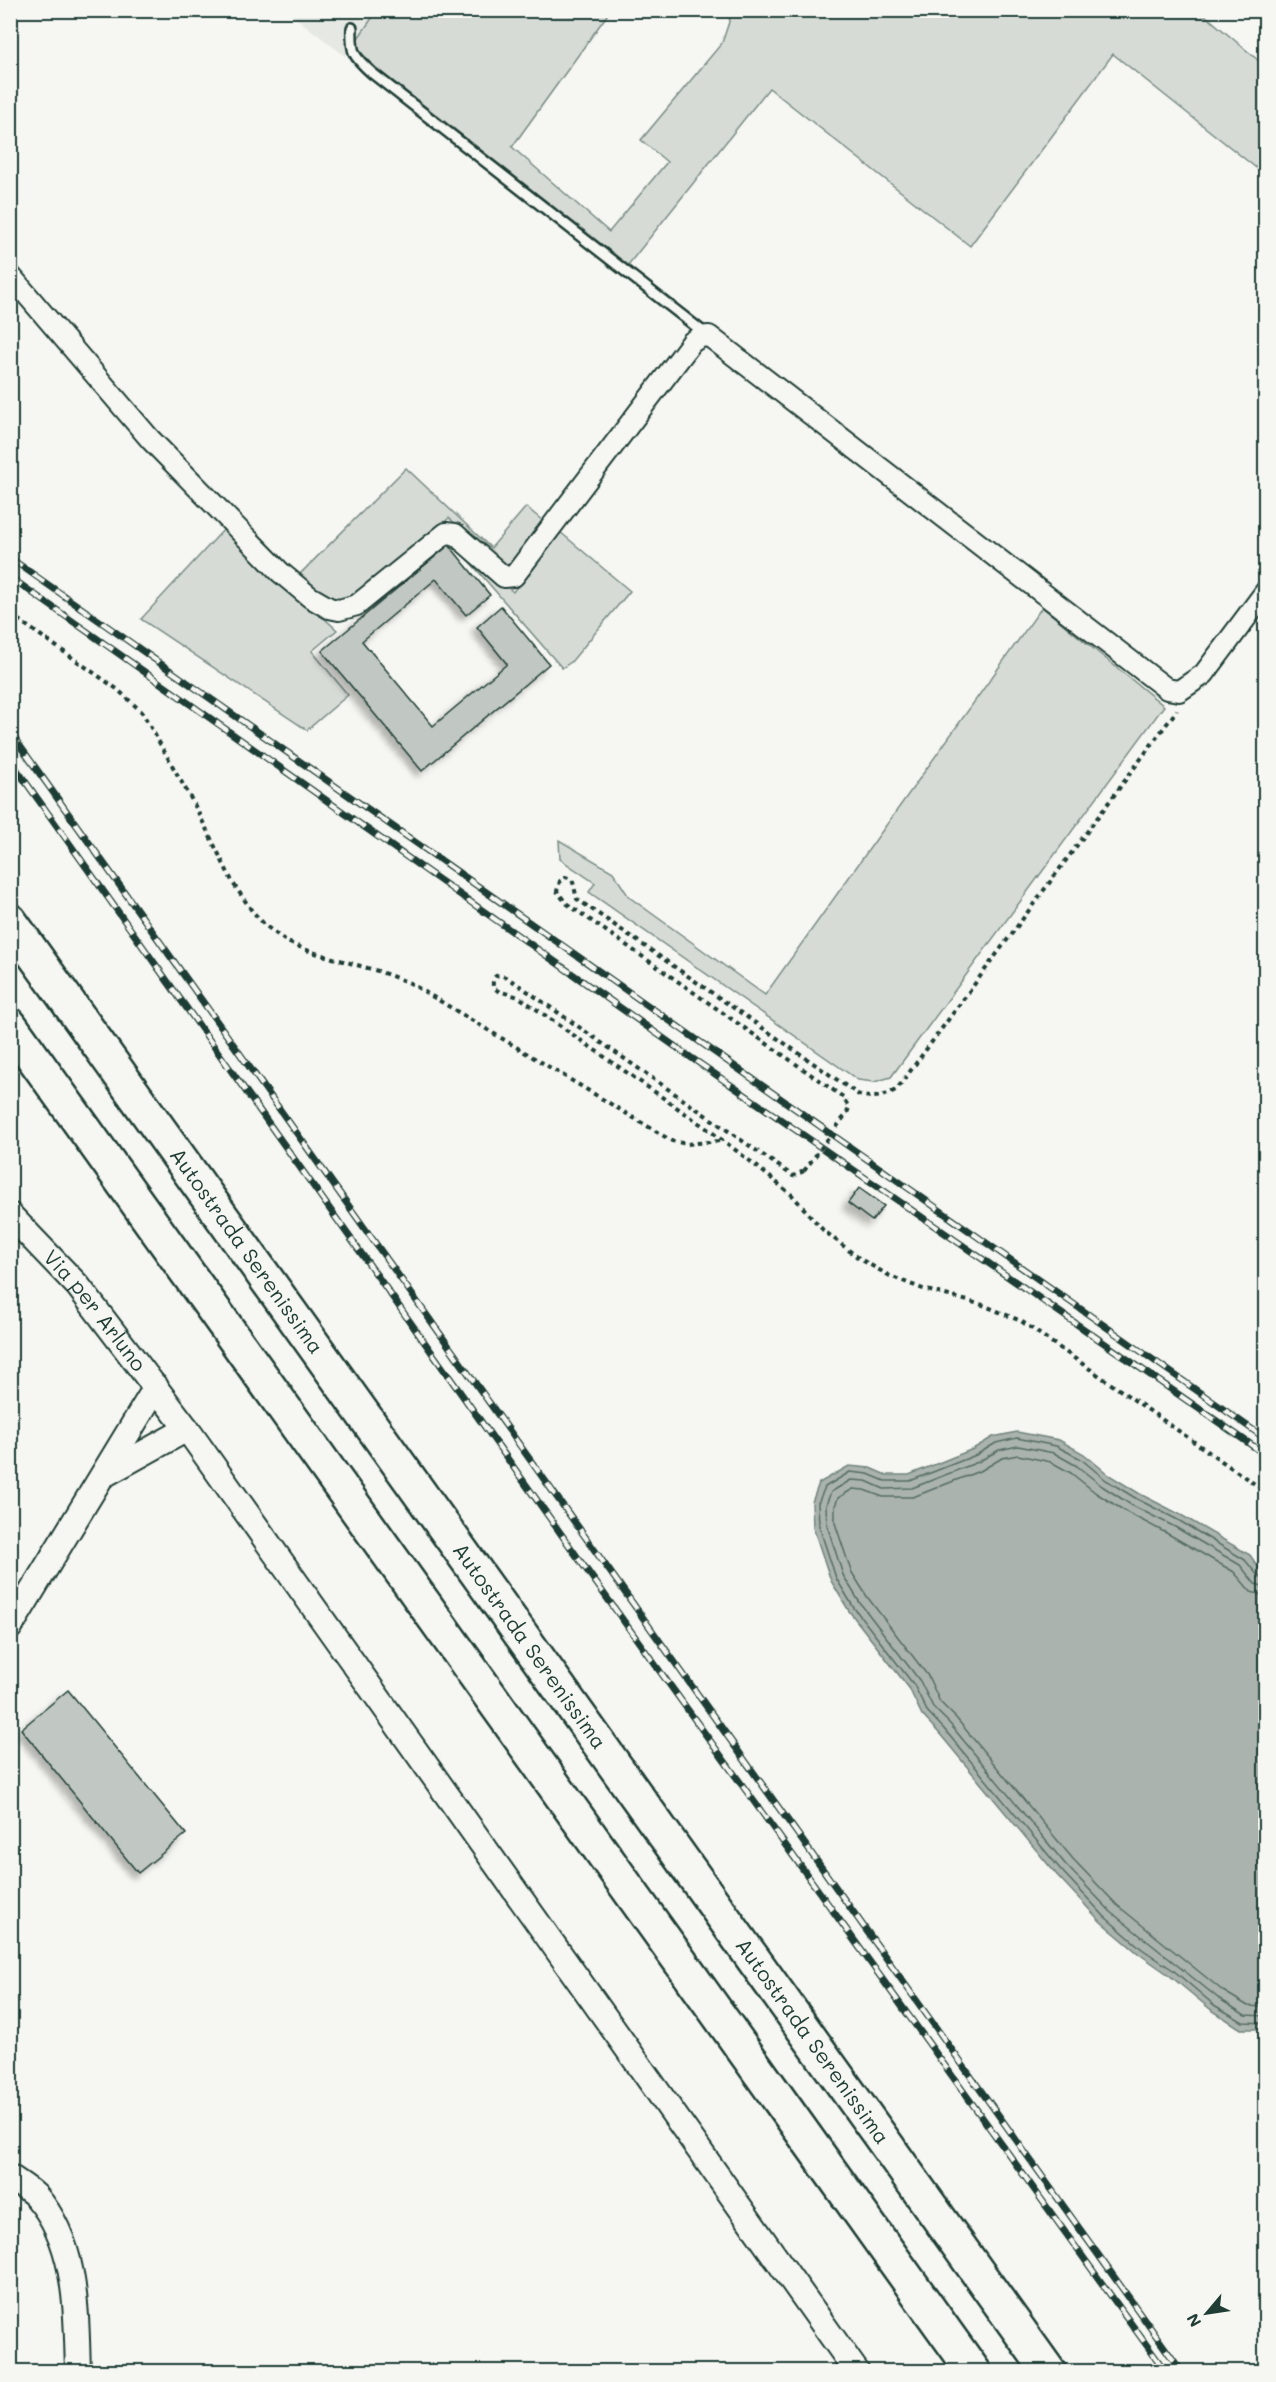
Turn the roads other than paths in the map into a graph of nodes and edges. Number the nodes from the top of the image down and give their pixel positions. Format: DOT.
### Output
graph roads {
  1 [pos="352,28"];
  2 [pos="10,275"];
  3 [pos="709,336"];
  4 [pos="1266,591"];
  5 [pos="10,921"];
  6 [pos="10,1025"];
  7 [pos="10,1215"];
  8 [pos="154,1385"];
  9 [pos="187,1429"];
  10 [pos="102,1477"];
  11 [pos="10,1627"];
  12 [pos="10,2176"];
  13 [pos="78,2372"];
  14 [pos="857,2372"];
  15 [pos="974,2372"];
  16 [pos="1049,2372"];
  1 -- 3 [label="lane"];
  2 -- 3 [label="street"];
  3 -- 4 [label="street"];
  5 -- 16 [label="highway, Autostrada Serenissima"];
  6 -- 15 [label="highway"];
  7 -- 8 [label="street, Via per Arluno"];
  8 -- 9 [label="street"];
  8 -- 10 [label="street, Via per Arluno"];
  9 -- 10 [label="street, Via per Arluno"];
  9 -- 14 [label="street"];
  10 -- 11 [label="street, Via per Arluno"];
  12 -- 13 [label="street"];
}
